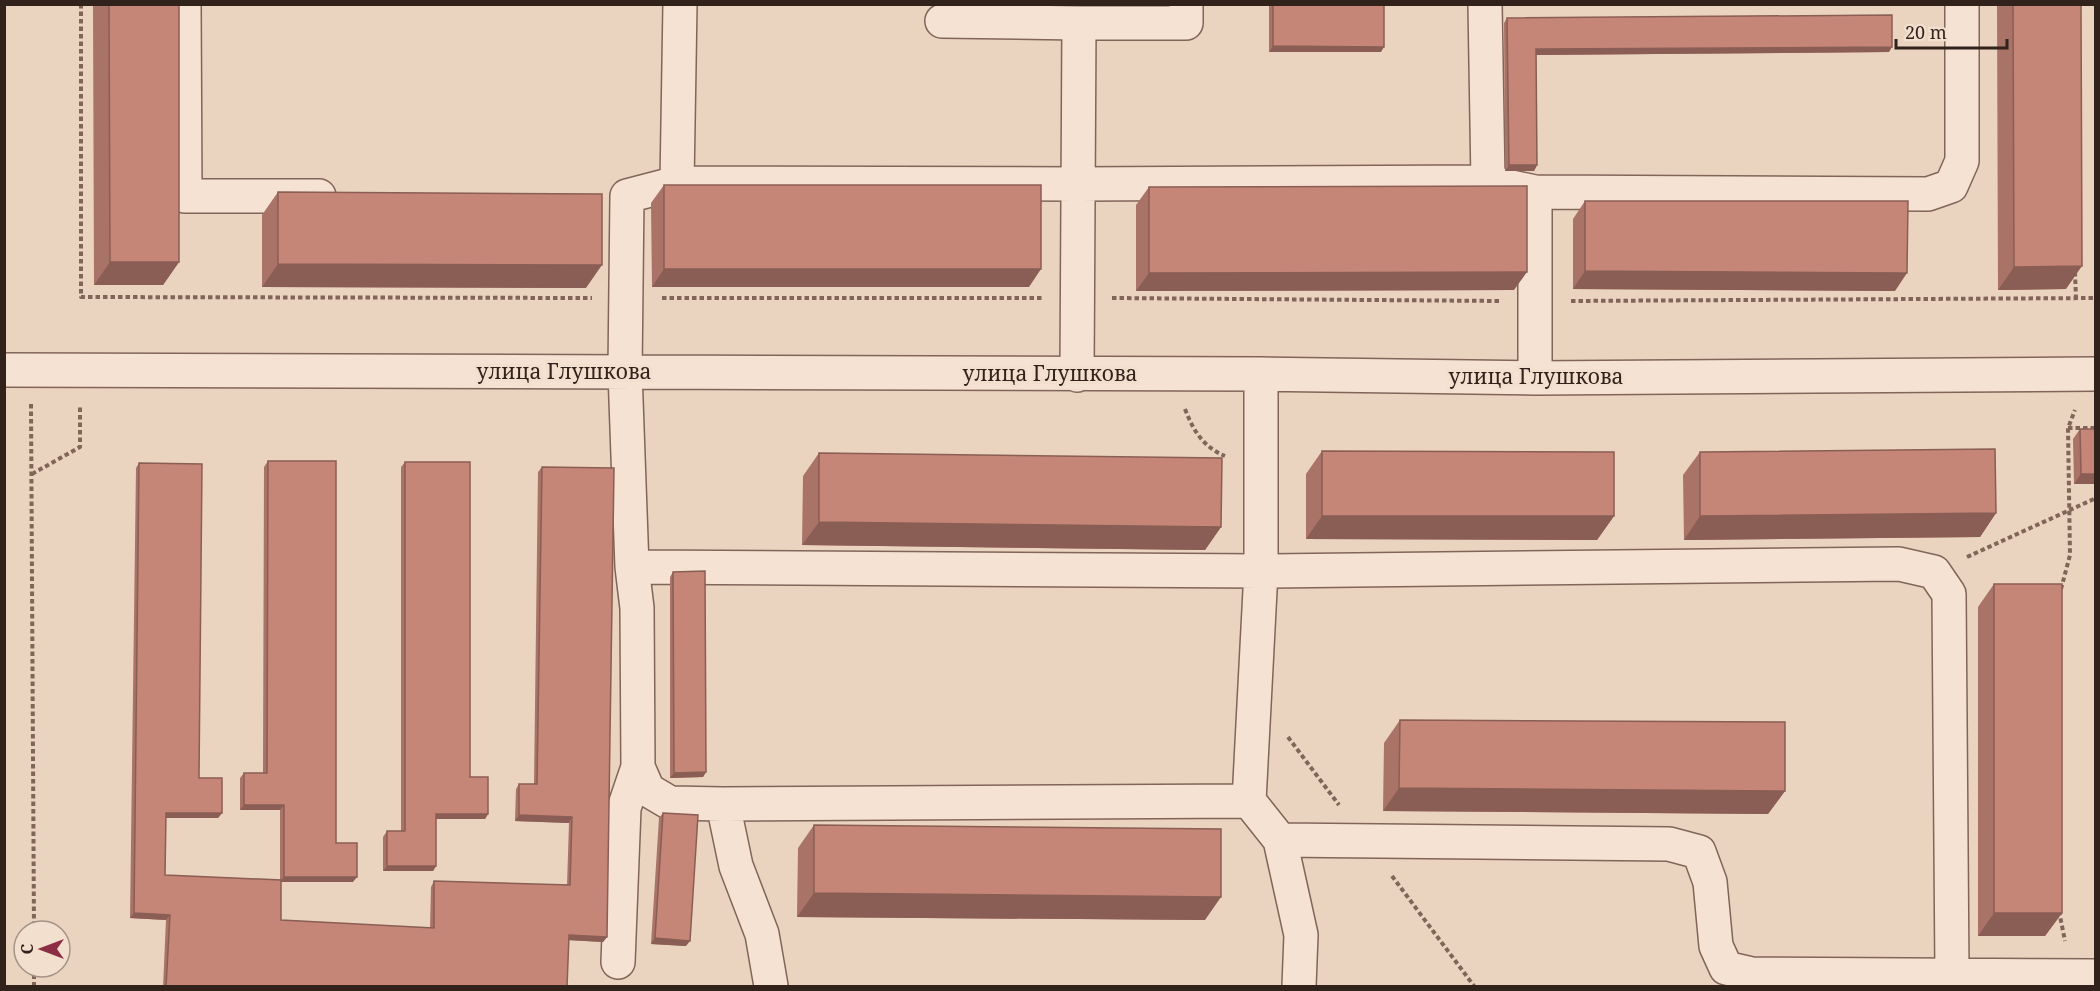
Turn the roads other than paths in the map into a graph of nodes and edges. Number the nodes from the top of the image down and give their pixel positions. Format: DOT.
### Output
graph roads {
  1 [pos="184,4"];
  2 [pos="680,4"];
  3 [pos="1186,4"];
  4 [pos="1485,4"];
  5 [pos="1962,4"];
  6 [pos="942,21"];
  7 [pos="1079,23"];
  8 [pos="1488,182"];
  9 [pos="677,183"];
  10 [pos="1078,184"];
  11 [pos="1535,192"];
  12 [pos="352,196"];
  13 [pos="4,370"];
  14 [pos="625,372"];
  15 [pos="1261,374"];
  16 [pos="2096,374"];
  17 [pos="1077,375"];
  18 [pos="1535,378"];
  19 [pos="632,567"];
  20 [pos="1261,571"];
  21 [pos="638,767"];
  22 [pos="1249,801"];
  23 [pos="723,804"];
  24 [pos="1280,840"];
  25 [pos="618,962"];
  26 [pos="1952,974"];
  27 [pos="2084,976"];
  28 [pos="771,987"];
  29 [pos="1299,987"];
  1 -- 12 [label="street"];
  2 -- 9 [label="street"];
  3 -- 7 [label="street"];
  4 -- 8 [label="street"];
  5 -- 11 [label="street"];
  6 -- 7 [label="street"];
  7 -- 10 [label="street"];
  8 -- 10 [label="street"];
  8 -- 11 [label="street"];
  9 -- 10 [label="street"];
  9 -- 14 [label="street"];
  10 -- 17 [label="street"];
  11 -- 18 [label="street"];
  13 -- 14 [label="street, улица Глушкова"];
  14 -- 17 [label="street, улица Глушкова"];
  14 -- 19 [label="street"];
  15 -- 17 [label="street, улица Глушкова"];
  15 -- 18 [label="street, улица Глушкова"];
  15 -- 20 [label="street"];
  16 -- 18 [label="street, улица Глушкова"];
  19 -- 20 [label="street"];
  19 -- 21 [label="street"];
  20 -- 22 [label="street"];
  20 -- 26 [label="street"];
  21 -- 23 [label="street"];
  21 -- 25 [label="street"];
  22 -- 23 [label="street"];
  22 -- 24 [label="street"];
  23 -- 28 [label="street"];
  24 -- 26 [label="street"];
  24 -- 29 [label="street"];
  26 -- 27 [label="street"];
}
